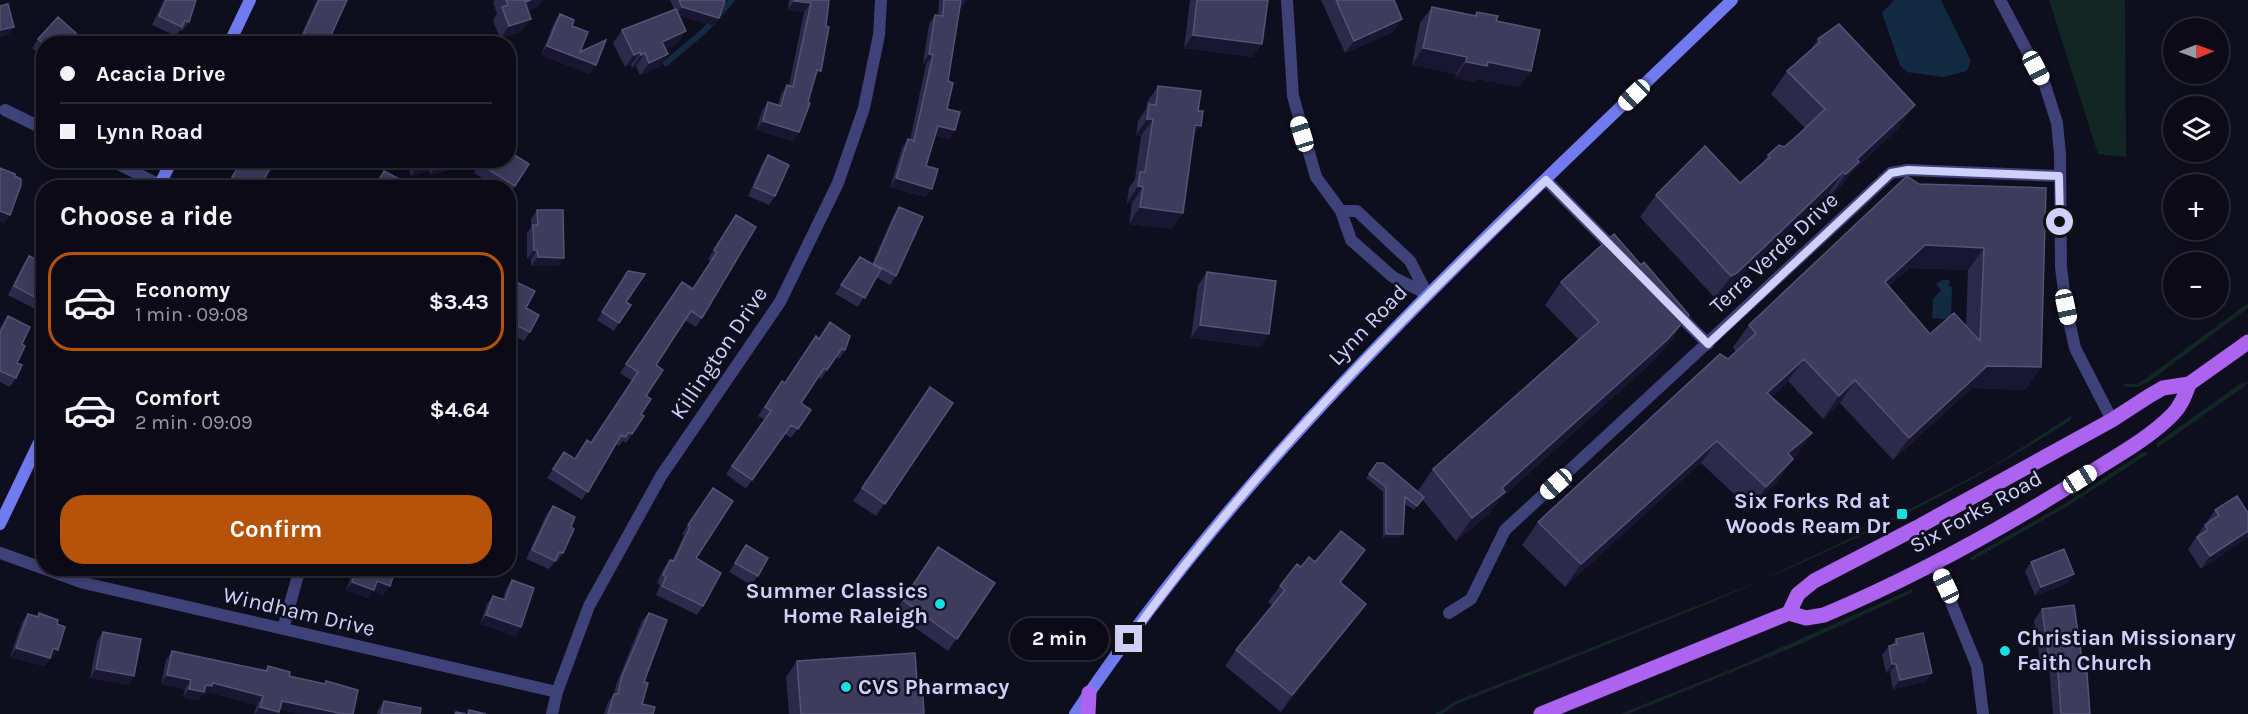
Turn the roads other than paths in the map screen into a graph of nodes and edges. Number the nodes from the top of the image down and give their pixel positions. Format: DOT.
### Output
graph roads {
  1 [pos="250,0"];
  2 [pos="881,0"];
  3 [pos="1287,0"];
  4 [pos="1732,0"];
  5 [pos="2000,0"];
  6 [pos="233,36"];
  7 [pos="5,110"];
  8 [pos="36,125"];
  9 [pos="125,168"];
  10 [pos="2059,176"];
  11 [pos="148,180"];
  12 [pos="1546,180"];
  13 [pos="1341,211"];
  14 [pos="1624,260"];
  15 [pos="1427,294"];
  16 [pos="1664,300"];
  17 [pos="2248,342"];
  18 [pos="1708,344"];
  19 [pos="2190,384"];
  20 [pos="2112,420"];
  21 [pos="36,449"];
  22 [pos="0,524"];
  23 [pos="0,553"];
  24 [pos="1935,563"];
  25 [pos="36,566"];
  26 [pos="64,576"];
  27 [pos="298,576"];
  28 [pos="1449,613"];
  29 [pos="1789,613"];
  30 [pos="283,629"];
  31 [pos="557,692"];
  32 [pos="1089,693"];
  33 [pos="552,714"];
  34 [pos="1075,714"];
  35 [pos="1088,714"];
  36 [pos="1541,714"];
  37 [pos="1983,714"];
  1 -- 6 [label="main road"];
  2 -- 31 [label="street, Killington Drive"];
  3 -- 13 [label="street"];
  4 -- 12 [label="main road, Lynn Road"];
  5 -- 10 [label="street"];
  7 -- 8 [label="street"];
  9 -- 11 [label="street"];
  10 -- 18 [label="street, Terra Verde Drive"];
  10 -- 20 [label="street"];
  12 -- 14 [label="street"];
  12 -- 15 [label="main road, Lynn Road"];
  13 -- 15 [label="street"];
  13 -- 15 [label="street"];
  15 -- 32 [label="main road, Lynn Road"];
  16 -- 18 [label="street"];
  17 -- 19 [label="main road, Six Forks Road"];
  18 -- 28 [label="street, Terra Verde Drive"];
  19 -- 20 [label="main road, Six Forks Road"];
  19 -- 24 [label="main road, Six Forks Road"];
  20 -- 29 [label="main road, Six Forks Road"];
  21 -- 22 [label="main road"];
  23 -- 25 [label="street, Windham Drive"];
  24 -- 29 [label="main road, Six Forks Road"];
  24 -- 37 [label="street"];
  26 -- 30 [label="street, Windham Drive"];
  27 -- 30 [label="street"];
  29 -- 36 [label="main road, Six Forks Road"];
  30 -- 31 [label="street, Windham Drive"];
  31 -- 33 [label="street, Killington Drive"];
  32 -- 34 [label="main road, Lynn Road"];
  32 -- 35 [label="main road"];
}
